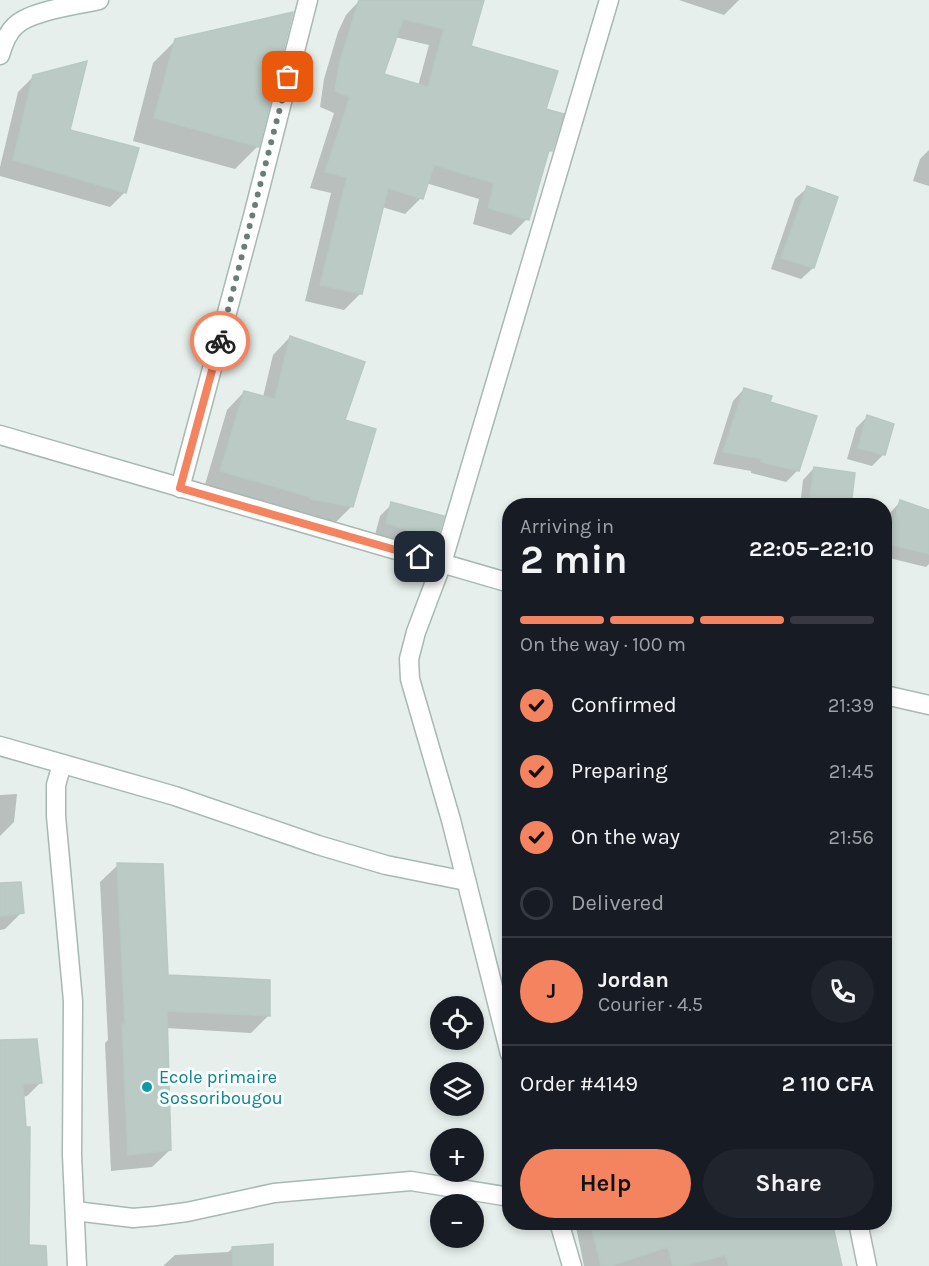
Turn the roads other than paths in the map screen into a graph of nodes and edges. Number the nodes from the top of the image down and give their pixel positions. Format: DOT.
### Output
graph roads {
  1 [pos="99,0"];
  2 [pos="308,0"];
  3 [pos="609,0"];
  4 [pos="0,55"];
  5 [pos="0,435"];
  6 [pos="180,488"];
  7 [pos="442,563"];
  8 [pos="502,581"];
  9 [pos="892,697"];
  10 [pos="929,705"];
  11 [pos="0,746"];
  12 [pos="62,764"];
  13 [pos="466,881"];
  14 [pos="502,1023"];
  15 [pos="502,1196"];
  16 [pos="75,1211"];
  17 [pos="561,1230"];
  18 [pos="860,1230"];
  19 [pos="77,1266"];
  20 [pos="572,1266"];
  21 [pos="867,1266"];
  1 -- 4 [label="street"];
  2 -- 6 [label="street"];
  3 -- 7 [label="street"];
  5 -- 6 [label="street"];
  6 -- 7 [label="street"];
  7 -- 8 [label="street"];
  7 -- 13 [label="street"];
  9 -- 10 [label="street"];
  11 -- 12 [label="street"];
  12 -- 13 [label="street"];
  12 -- 16 [label="street"];
  13 -- 14 [label="street"];
  15 -- 16 [label="street"];
  16 -- 19 [label="street"];
  17 -- 20 [label="street"];
  18 -- 21 [label="street"];
}
